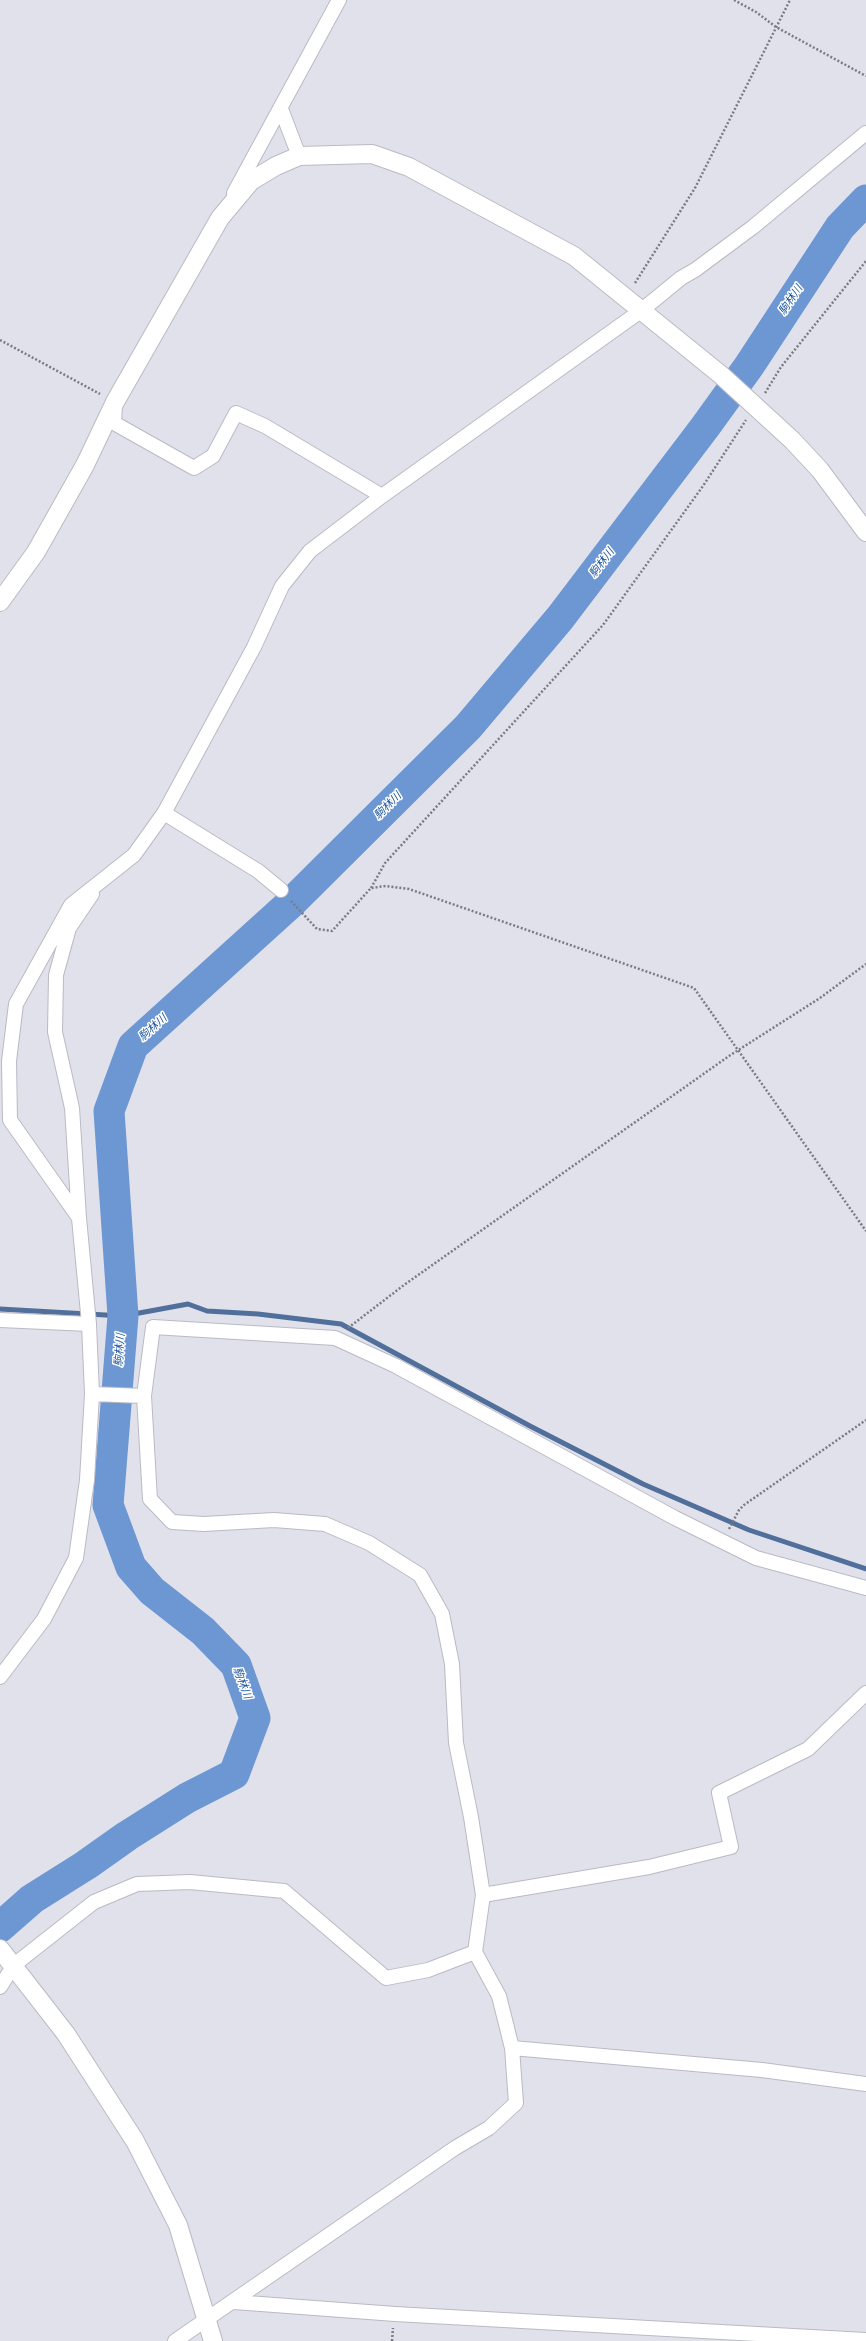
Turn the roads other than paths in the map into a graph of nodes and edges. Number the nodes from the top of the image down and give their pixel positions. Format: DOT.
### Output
graph roads {
  1 [pos="339,0"];
  2 [pos="281,109"];
  3 [pos="866,133"];
  4 [pos="299,156"];
  5 [pos="220,218"];
  6 [pos="642,310"];
  7 [pos="115,402"];
  8 [pos="382,496"];
  9 [pos="866,532"];
  10 [pos="0,602"];
  11 [pos="164,813"];
  12 [pos="100,882"];
  13 [pos="281,890"];
  14 [pos="79,1218"];
  15 [pos="0,1320"];
  16 [pos="89,1324"];
  17 [pos="92,1394"];
  18 [pos="144,1396"];
  19 [pos="866,1588"];
  20 [pos="0,1677"];
  21 [pos="866,1693"];
  22 [pos="483,1895"];
  23 [pos="475,1952"];
  24 [pos="6,1956"];
  25 [pos="0,1987"];
  26 [pos="512,2048"];
  27 [pos="866,2084"];
  28 [pos="234,2302"];
  29 [pos="205,2320"];
  30 [pos="866,2340"];
  31 [pos="175,2341"];
  32 [pos="213,2341"];
  1 -- 2 [label="street"];
  2 -- 4 [label="street"];
  2 -- 5 [label="street"];
  3 -- 6 [label="street"];
  4 -- 5 [label="street"];
  4 -- 6 [label="street"];
  5 -- 7 [label="street"];
  6 -- 8 [label="street"];
  6 -- 9 [label="street"];
  7 -- 8 [label="street"];
  7 -- 10 [label="street"];
  8 -- 11 [label="street"];
  11 -- 12 [label="street"];
  11 -- 13 [label="street"];
  12 -- 14 [label="street"];
  12 -- 14 [label="street"];
  14 -- 16 [label="street"];
  15 -- 16 [label="street"];
  16 -- 17 [label="street"];
  17 -- 18 [label="street"];
  17 -- 20 [label="street"];
  18 -- 19 [label="street"];
  18 -- 22 [label="street"];
  21 -- 22 [label="street"];
  22 -- 23 [label="street"];
  23 -- 24 [label="street"];
  23 -- 26 [label="street"];
  24 -- 25 [label="street"];
  24 -- 29 [label="street"];
  26 -- 27 [label="street"];
  26 -- 28 [label="street"];
  28 -- 29 [label="street"];
  28 -- 30 [label="street"];
  29 -- 31 [label="street"];
  29 -- 32 [label="street"];
}
